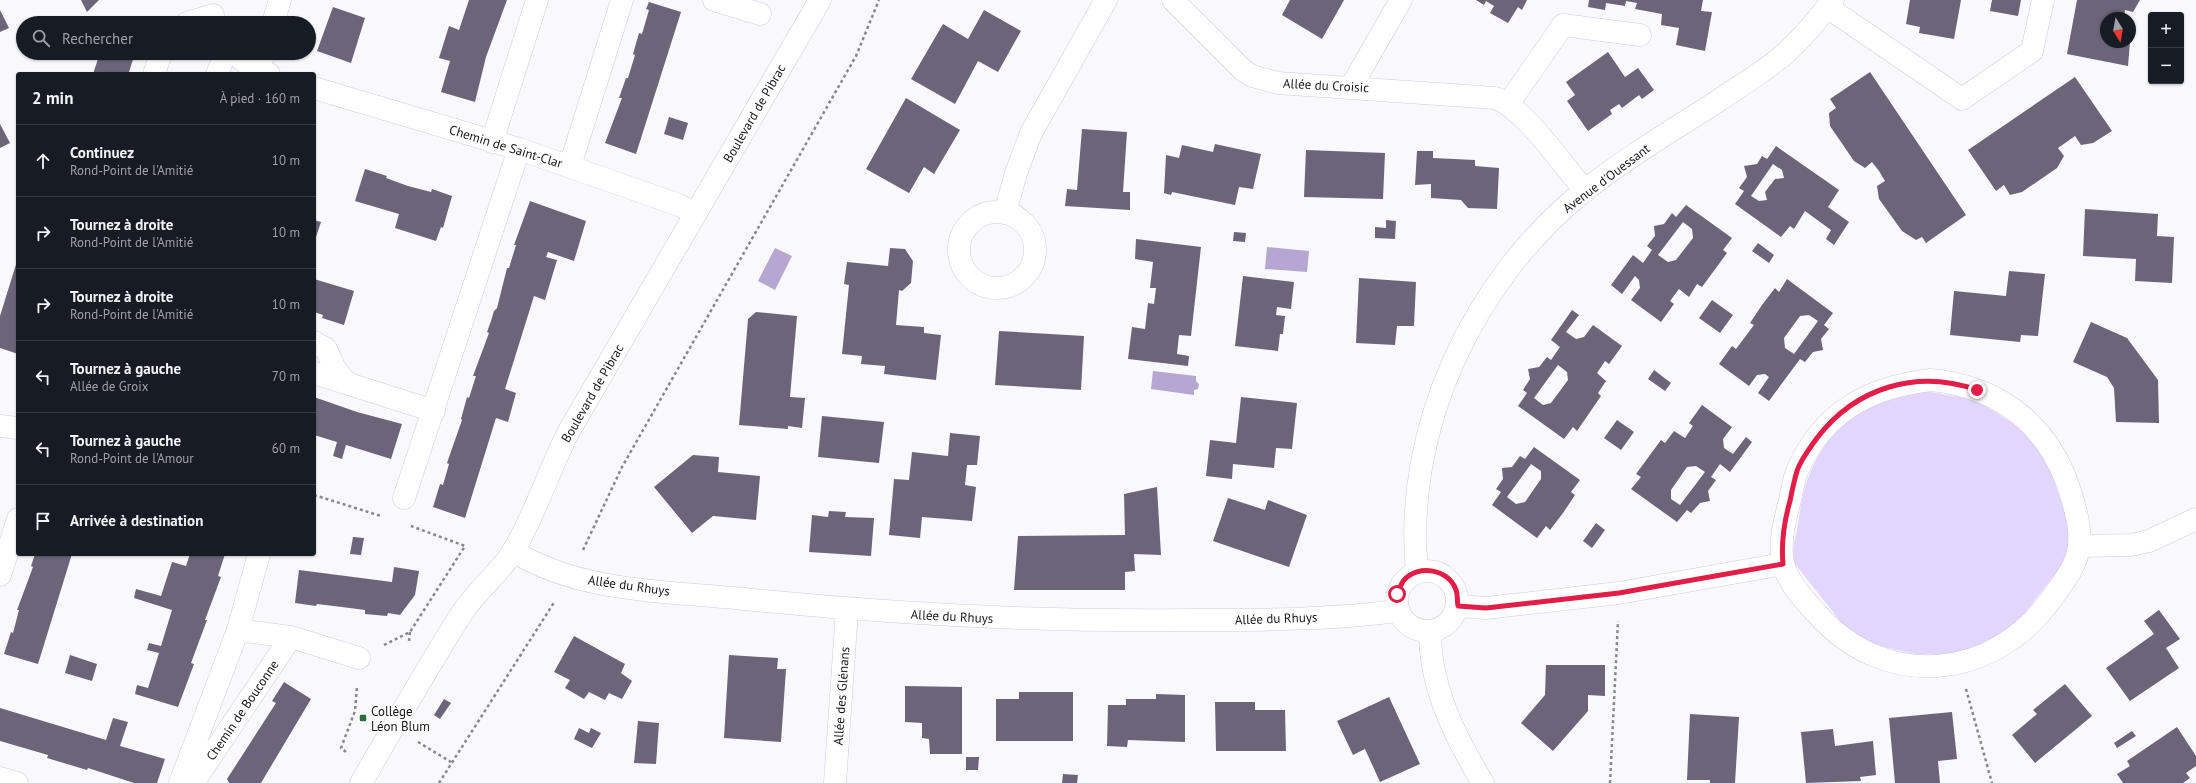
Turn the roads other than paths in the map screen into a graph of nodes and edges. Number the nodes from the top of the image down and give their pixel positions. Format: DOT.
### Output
graph roads {
  1 [pos="280,0"];
  2 [pos="537,0"];
  3 [pos="622,0"];
  4 [pos="714,0"];
  5 [pos="820,0"];
  6 [pos="1106,0"];
  7 [pos="1173,0"];
  8 [pos="1401,0"];
  9 [pos="2043,0"];
  10 [pos="1830,4"];
  11 [pos="213,12"];
  12 [pos="760,14"];
  13 [pos="204,16"];
  14 [pos="275,16"];
  15 [pos="1640,35"];
  16 [pos="159,60"];
  17 [pos="223,60"];
  18 [pos="242,60"];
  19 [pos="264,66"];
  20 [pos="155,72"];
  21 [pos="218,72"];
  22 [pos="1351,86"];
  23 [pos="316,89"];
  24 [pos="1509,104"];
  25 [pos="492,142"];
  26 [pos="519,149"];
  27 [pos="570,166"];
  28 [pos="1585,191"];
  29 [pos="1005,213"];
  30 [pos="695,214"];
  31 [pos="316,343"];
  32 [pos="316,374"];
  33 [pos="347,382"];
  34 [pos="434,411"];
  35 [pos="0,426"];
  36 [pos="16,428"];
  37 [pos="404,498"];
  38 [pos="2196,519"];
  39 [pos="16,525"];
  40 [pos="2079,546"];
  41 [pos="513,551"];
  42 [pos="258,556"];
  43 [pos="1783,564"];
  44 [pos="1417,571"];
  45 [pos="0,575"];
  46 [pos="1458,606"];
  47 [pos="847,610"];
  48 [pos="1397,611"];
  49 [pos="238,630"];
  50 [pos="1430,632"];
  51 [pos="291,637"];
  52 [pos="359,658"];
  53 [pos="0,778"];
  54 [pos="17,783"];
  55 [pos="180,783"];
  56 [pos="193,783"];
  57 [pos="361,783"];
  58 [pos="835,783"];
  59 [pos="1483,783"];
  1 -- 14 [label="street"];
  2 -- 25 [label="street"];
  3 -- 27 [label="street"];
  4 -- 12 [label="street"];
  5 -- 30 [label="street, Boulevard de Pibrac"];
  6 -- 29 [label="street"];
  7 -- 22 [label="street, Allée du Croisic"];
  8 -- 22 [label="street"];
  9 -- 10 [label="street"];
  10 -- 28 [label="street, Avenue d'Ouessant"];
  11 -- 13 [label="street"];
  15 -- 24 [label="street"];
  16 -- 20 [label="street"];
  17 -- 21 [label="street"];
  18 -- 19 [label="street"];
  22 -- 24 [label="street, Allée du Croisic"];
  23 -- 25 [label="street, Chemin de Saint-Clar"];
  24 -- 28 [label="street, Allée du Croisic"];
  25 -- 26 [label="street, Chemin de Saint-Clar"];
  26 -- 27 [label="street, Chemin de Saint-Clar"];
  26 -- 34 [label="street"];
  27 -- 30 [label="street, Chemin de Saint-Clar"];
  28 -- 44 [label="street, Avenue d'Ouessant"];
  30 -- 41 [label="street, Boulevard de Pibrac"];
  31 -- 33 [label="street"];
  32 -- 33 [label="street"];
  33 -- 34 [label="street"];
  34 -- 37 [label="street"];
  35 -- 36 [label="street"];
  38 -- 40 [label="street"];
  39 -- 45 [label="street"];
  40 -- 43 [label="street"];
  40 -- 43 [label="street"];
  41 -- 47 [label="street, Allée du Rhuys"];
  41 -- 57 [label="street, Boulevard de Pibrac"];
  42 -- 49 [label="street, Chemin de Bouconne"];
  43 -- 46 [label="street"];
  44 -- 46 [label="street"];
  44 -- 48 [label="street"];
  46 -- 50 [label="street"];
  47 -- 48 [label="street, Allée du Rhuys"];
  47 -- 58 [label="street, Allée des Glénans"];
  48 -- 50 [label="street"];
  49 -- 51 [label="street"];
  49 -- 55 [label="street, Chemin de Bouconne"];
  50 -- 59 [label="street"];
  51 -- 52 [label="street"];
  51 -- 56 [label="street, Chemin de Bouconne"];
  53 -- 54 [label="street"];
}
